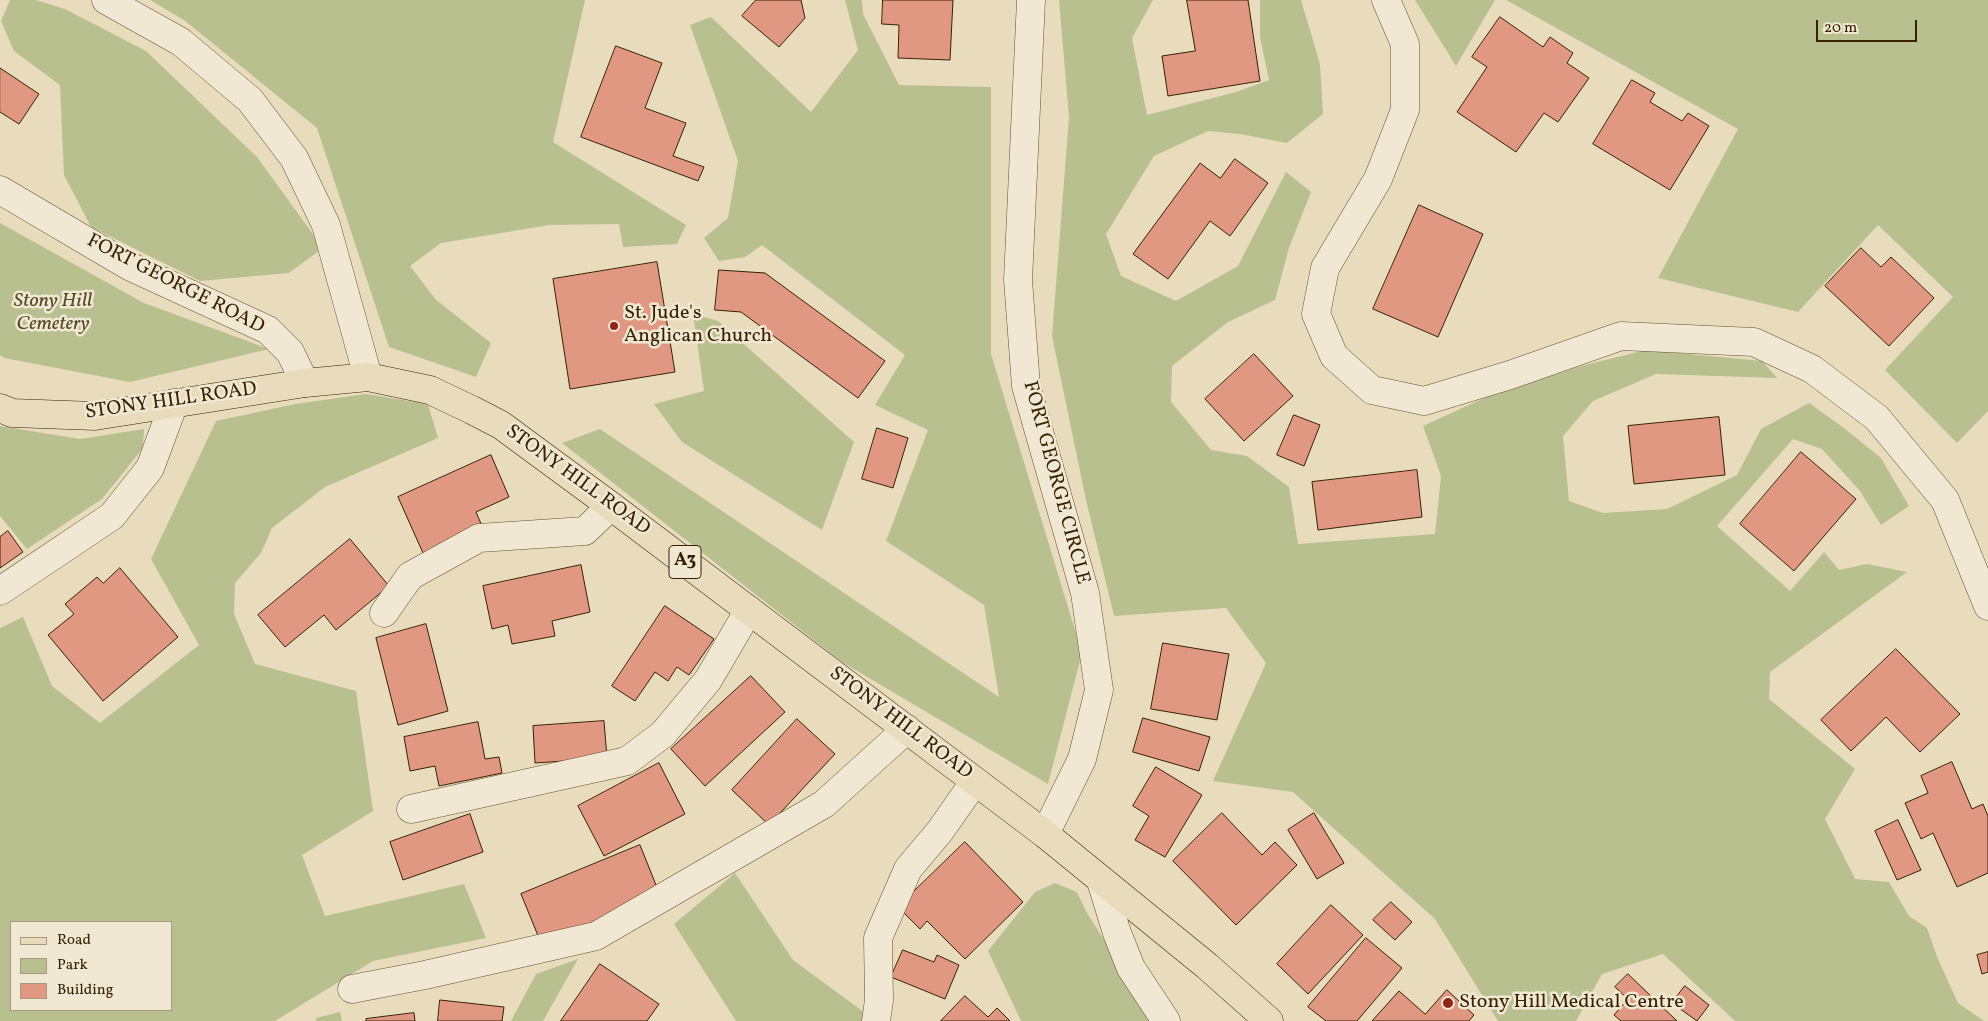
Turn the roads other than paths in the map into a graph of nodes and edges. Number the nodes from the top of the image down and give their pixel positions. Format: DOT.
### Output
graph roads {
  1 [pos="106,0"];
  2 [pos="1031,0"];
  3 [pos="1386,0"];
  4 [pos="0,190"];
  5 [pos="368,377"];
  6 [pos="305,383"];
  7 [pos="174,403"];
  8 [pos="0,408"];
  9 [pos="611,506"];
  10 [pos="0,591"];
  11 [pos="1988,606"];
  12 [pos="749,610"];
  13 [pos="384,613"];
  14 [pos="907,729"];
  15 [pos="975,781"];
  16 [pos="411,809"];
  17 [pos="1045,834"];
  18 [pos="1101,881"];
  19 [pos="352,989"];
  20 [pos="876,1021"];
  21 [pos="1166,1021"];
  22 [pos="1269,1021"];
  1 -- 5 [label="street"];
  2 -- 17 [label="street, FORT GEORGE CIRCLE"];
  3 -- 11 [label="street"];
  4 -- 6 [label="street, FORT GEORGE ROAD"];
  5 -- 6 [label="main road, STONY HILL ROAD / A3"];
  5 -- 9 [label="main road, STONY HILL ROAD / A3"];
  6 -- 7 [label="main road, STONY HILL ROAD / A3"];
  7 -- 8 [label="main road, STONY HILL ROAD / A3"];
  7 -- 10 [label="street"];
  9 -- 12 [label="main road, STONY HILL ROAD / A3"];
  9 -- 13 [label="street"];
  12 -- 14 [label="main road, STONY HILL ROAD / A3"];
  12 -- 16 [label="street"];
  14 -- 15 [label="main road, STONY HILL ROAD / A3"];
  14 -- 19 [label="street"];
  15 -- 17 [label="main road, STONY HILL ROAD / A3"];
  15 -- 20 [label="street"];
  17 -- 18 [label="main road, STONY HILL ROAD / A3"];
  18 -- 21 [label="street"];
  18 -- 22 [label="main road, STONY HILL ROAD / A3"];
}
